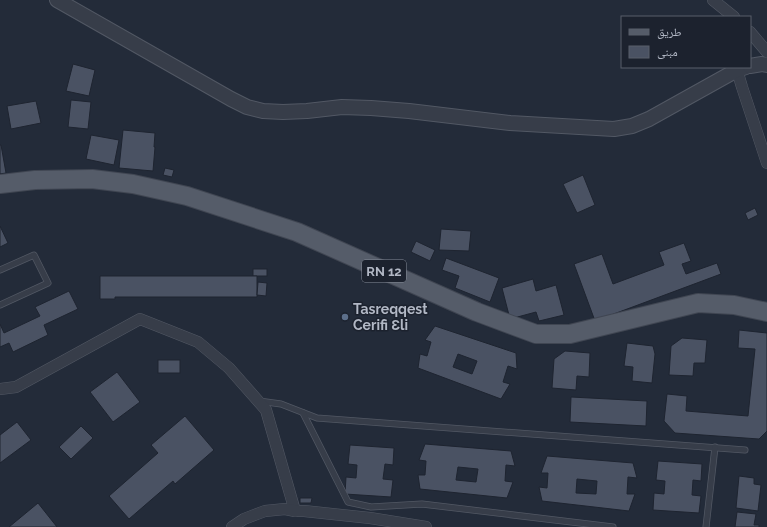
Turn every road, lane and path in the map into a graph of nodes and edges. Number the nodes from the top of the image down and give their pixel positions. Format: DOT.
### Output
graph roads {
  1 [pos="57,0"];
  2 [pos="713,0"];
  3 [pos="733,16"];
  4 [pos="751,33"];
  5 [pos="767,52"];
  6 [pos="767,65"];
  7 [pos="751,66"];
  8 [pos="744,68"];
  9 [pos="767,163"];
  10 [pos="0,184"];
  11 [pos="0,270"];
  12 [pos="0,305"];
  13 [pos="767,312"];
  14 [pos="0,389"];
  15 [pos="257,401"];
  16 [pos="303,413"];
  17 [pos="715,447"];
  18 [pos="745,450"];
  19 [pos="295,511"];
  20 [pos="232,527"];
  21 [pos="426,527"];
  22 [pos="613,527"];
  23 [pos="706,527"];
  1 -- 8 [label="street"];
  2 -- 3 [label="street"];
  4 -- 5 [label="street"];
  6 -- 7 [label="street"];
  8 -- 9 [label="street"];
  10 -- 13 [label="main road, RN 12"];
  11 -- 12 [label="lane"];
  14 -- 15 [label="street"];
  15 -- 16 [label="lane"];
  15 -- 19 [label="street"];
  16 -- 17 [label="lane"];
  16 -- 22 [label="lane"];
  17 -- 18 [label="lane"];
  17 -- 23 [label="lane"];
  19 -- 20 [label="street"];
  19 -- 21 [label="street"];
}
